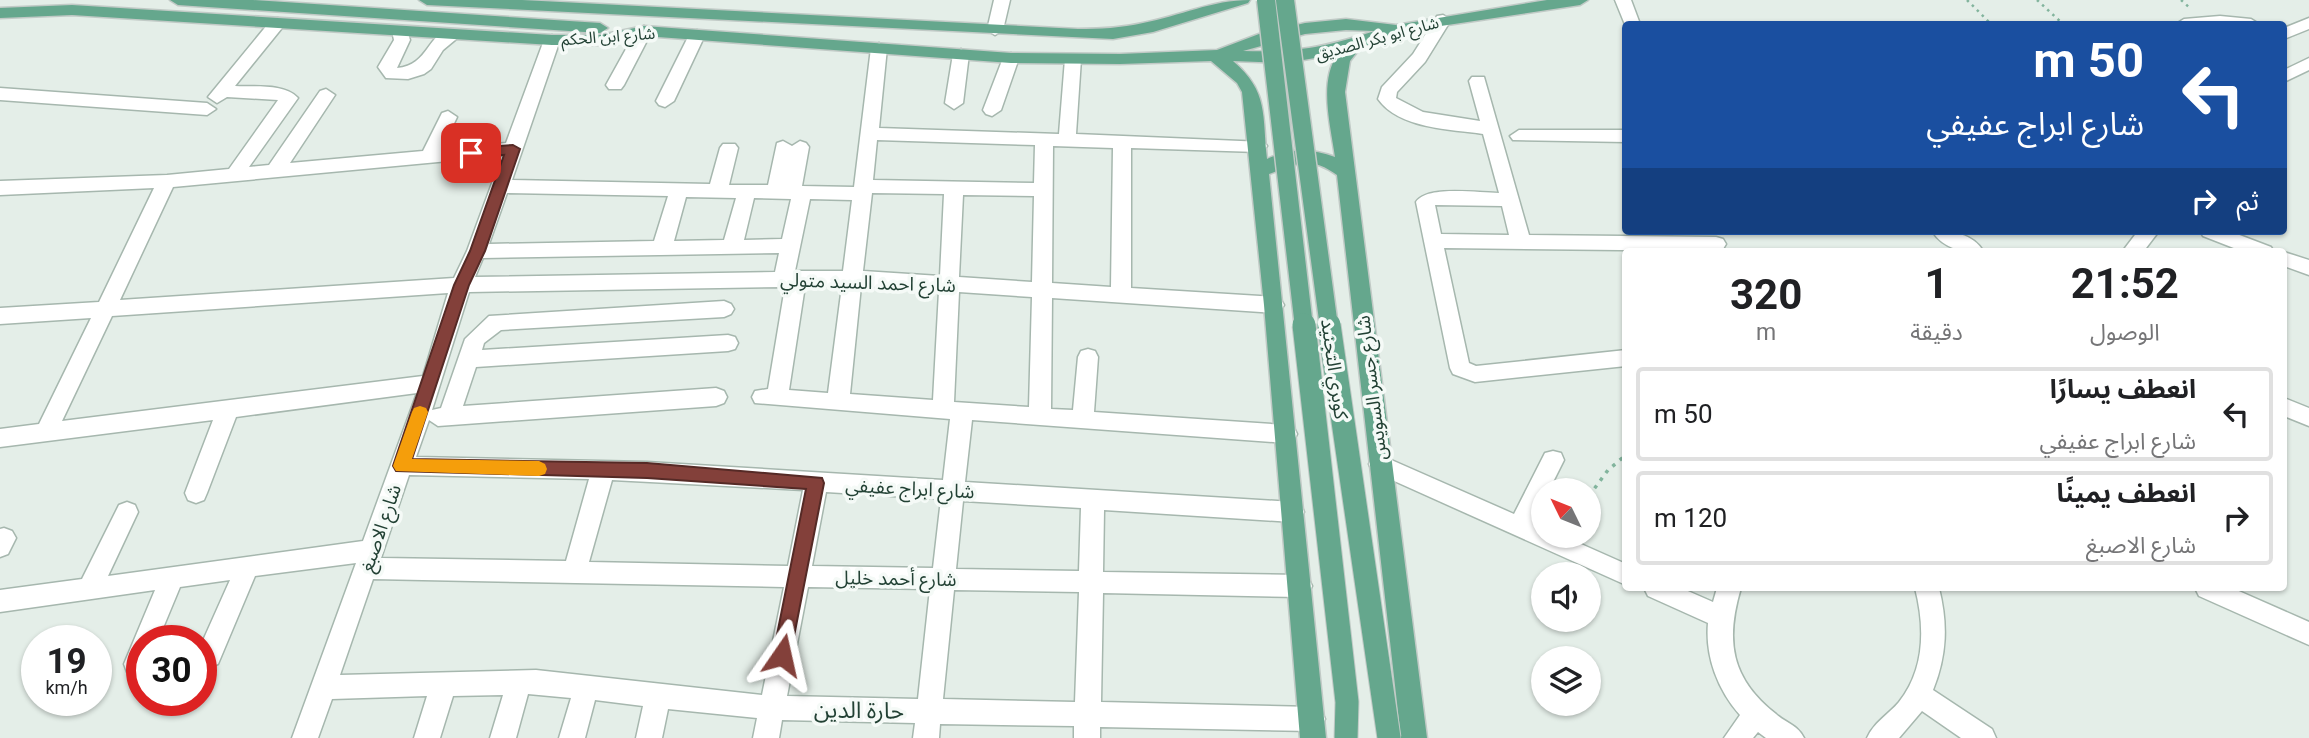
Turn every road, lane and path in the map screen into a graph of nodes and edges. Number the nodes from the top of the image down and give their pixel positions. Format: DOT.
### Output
graph roads {
  1 [pos="178,0"];
  2 [pos="428,0"];
  3 [pos="566,0"];
  4 [pos="1002,0"];
  5 [pos="1207,0"];
  6 [pos="1242,0"];
  7 [pos="1266,0"];
  8 [pos="1285,0"];
  9 [pos="1580,0"];
  10 [pos="1623,0"];
  11 [pos="1967,0"];
  12 [pos="2037,0"];
  13 [pos="21,5"];
  14 [pos="587,10"];
  15 [pos="0,13"];
  16 [pos="1178,18"];
  17 [pos="1443,20"];
  18 [pos="1631,21"];
  19 [pos="1988,21"];
  20 [pos="2060,21"];
  21 [pos="278,23"];
  22 [pos="2309,23"];
  23 [pos="1396,29"];
  24 [pos="995,30"];
  25 [pos="400,31"];
  26 [pos="644,31"];
  27 [pos="2287,33"];
  28 [pos="453,35"];
  29 [pos="697,35"];
  30 [pos="2287,35"];
  31 [pos="552,40"];
  32 [pos="2309,41"];
  33 [pos="1356,42"];
  34 [pos="879,48"];
  35 [pos="961,54"];
  36 [pos="1215,55"];
  37 [pos="2287,57"];
  38 [pos="1011,58"];
  39 [pos="1073,59"];
  40 [pos="2309,62"];
  41 [pos="2287,75"];
  42 [pos="1478,80"];
  43 [pos="615,85"];
  44 [pos="222,91"];
  45 [pos="0,94"];
  46 [pos="326,95"];
  47 [pos="666,101"];
  48 [pos="954,103"];
  49 [pos="992,110"];
  50 [pos="448,117"];
  51 [pos="1491,129"];
  52 [pos="870,134"];
  53 [pos="1518,136"];
  54 [pos="1622,136"];
  55 [pos="1044,139"];
  56 [pos="1067,140"];
  57 [pos="1122,142"];
  58 [pos="1258,146"];
  59 [pos="792,147"];
  60 [pos="729,148"];
  61 [pos="513,149"];
  62 [pos="429,157"];
  63 [pos="275,171"];
  64 [pos="1345,172"];
  65 [pos="234,175"];
  66 [pos="1261,177"];
  67 [pos="167,181"];
  68 [pos="500,186"];
  69 [pos="0,188"];
  70 [pos="954,188"];
  71 [pos="679,190"];
  72 [pos="718,190"];
  73 [pos="862,190"];
  74 [pos="1041,190"];
  75 [pos="747,191"];
  76 [pos="789,192"];
  77 [pos="1510,200"];
  78 [pos="1948,235"];
  79 [pos="2220,235"];
  80 [pos="1432,241"];
  81 [pos="1521,242"];
  82 [pos="1715,242"];
  83 [pos="790,246"];
  84 [pos="732,247"];
  85 [pos="662,248"];
  86 [pos="1968,248"];
  87 [pos="2254,248"];
  88 [pos="477,251"];
  89 [pos="2287,260"];
  90 [pos="2309,268"];
  91 [pos="790,278"];
  92 [pos="852,278"];
  93 [pos="949,284"];
  94 [pos="461,285"];
  95 [pos="1041,290"];
  96 [pos="1121,295"];
  97 [pos="1274,305"];
  98 [pos="106,308"];
  99 [pos="724,309"];
  100 [pos="0,316"];
  101 [pos="728,343"];
  102 [pos="1088,357"];
  103 [pos="1622,358"];
  104 [pos="469,359"];
  105 [pos="431,383"];
  106 [pos="716,397"];
  107 [pos="838,403"];
  108 [pos="2287,408"];
  109 [pos="228,409"];
  110 [pos="953,410"];
  111 [pos="449,416"];
  112 [pos="1040,417"];
  113 [pos="2309,417"];
  114 [pos="418,418"];
  115 [pos="1083,420"];
  116 [pos="46,432"];
  117 [pos="1286,434"];
  118 [pos="0,438"];
  119 [pos="1622,458"];
  120 [pos="1553,460"];
  121 [pos="1380,464"];
  122 [pos="402,466"];
  123 [pos="603,470"];
  124 [pos="1601,480"];
  125 [pos="816,483"];
  126 [pos="953,491"];
  127 [pos="196,493"];
  128 [pos="1093,500"];
  129 [pos="127,512"];
  130 [pos="1293,512"];
  131 [pos="1519,526"];
  132 [pos="369,559"];
  133 [pos="247,568"];
  134 [pos="575,571"];
  135 [pos="1622,573"];
  136 [pos="798,576"];
  137 [pos="172,578"];
  138 [pos="944,579"];
  139 [pos="1091,582"];
  140 [pos="1300,586"];
  141 [pos="90,588"];
  142 [pos="1663,591"];
  143 [pos="1728,591"];
  144 [pos="1928,591"];
  145 [pos="2214,591"];
  146 [pos="0,601"];
  147 [pos="1720,617"];
  148 [pos="152,625"];
  149 [pos="2309,634"];
  150 [pos="217,637"];
  151 [pos="519,682"];
  152 [pos="444,684"];
  153 [pos="323,687"];
  154 [pos="586,688"];
  155 [pos="1919,695"];
  156 [pos="659,696"];
  157 [pos="772,708"];
  158 [pos="929,711"];
  159 [pos="1756,715"];
  160 [pos="1087,726"];
  161 [pos="1313,728"];
  162 [pos="306,738"];
  163 [pos="427,738"];
  164 [pos="503,738"];
  165 [pos="572,738"];
  166 [pos="649,738"];
  167 [pos="766,738"];
  168 [pos="926,738"];
  169 [pos="1346,738"];
  170 [pos="1389,738"];
  171 [pos="1414,738"];
  172 [pos="1737,738"];
  173 [pos="1791,738"];
  174 [pos="1880,738"];
  175 [pos="1983,738"];
  1 -- 26 [label="main road"];
  2 -- 14 [label="main road"];
  3 -- 14 [label="main road, شارع ابن الحكم"];
  4 -- 24 [label="street"];
  5 -- 16 [label="main road"];
  6 -- 16 [label="main road"];
  7 -- 169 [label="main road, كوبري التجنيد, bridge"];
  8 -- 170 [label="main road, كوبري التجنيد, bridge"];
  9 -- 17 [label="main road, شارع ابو بكر الصديق"];
  10 -- 18 [label="street"];
  11 -- 19 [label="path"];
  12 -- 20 [label="path"];
  13 -- 15 [label="main road, شارع ابن الحكم"];
  13 -- 21 [label="main road, شارع ابن الحكم"];
  14 -- 24 [label="main road, شارع ابن الحكم"];
  16 -- 24 [label="main road, شارع ابن الحكم"];
  17 -- 23 [label="main road, شارع ابو بكر الصديق"];
  17 -- 51 [label="street"];
  21 -- 25 [label="main road, شارع ابن الحكم"];
  21 -- 44 [label="street"];
  22 -- 27 [label="street"];
  23 -- 33 [label="main road, شارع ابو بكر الصديق"];
  23 -- 36 [label="main road"];
  25 -- 28 [label="main road, شارع ابن الحكم"];
  25 -- 28 [label="street"];
  26 -- 29 [label="main road, شارع ابن الحكم"];
  26 -- 31 [label="main road, شارع ابن الحكم"];
  26 -- 43 [label="street"];
  28 -- 31 [label="main road, شارع ابن الحكم"];
  29 -- 34 [label="main road, شارع ابن الحكم"];
  29 -- 47 [label="street"];
  30 -- 32 [label="street"];
  31 -- 61 [label="street, شارع الاصبغ"];
  33 -- 36 [label="main road, شارع ابو بكر الصديق"];
  33 -- 64 [label="main road, شارع جسر السويس"];
  34 -- 35 [label="main road, شارع ابن الحكم"];
  34 -- 52 [label="street"];
  35 -- 38 [label="main road, شارع ابن الحكم"];
  35 -- 48 [label="street"];
  36 -- 39 [label="main road, شارع ابن الحكم"];
  36 -- 58 [label="main road"];
  37 -- 40 [label="street"];
  38 -- 39 [label="main road, شارع ابن الحكم"];
  38 -- 49 [label="street"];
  39 -- 56 [label="street"];
  40 -- 41 [label="street"];
  42 -- 51 [label="street"];
  44 -- 45 [label="street"];
  44 -- 65 [label="street"];
  46 -- 63 [label="street"];
  50 -- 62 [label="street"];
  51 -- 77 [label="street"];
  52 -- 55 [label="street"];
  52 -- 73 [label="street"];
  53 -- 54 [label="street"];
  55 -- 56 [label="street"];
  55 -- 74 [label="street"];
  56 -- 57 [label="street"];
  57 -- 58 [label="street"];
  57 -- 96 [label="street"];
  58 -- 66 [label="main road"];
  59 -- 76 [label="street"];
  60 -- 72 [label="street"];
  61 -- 62 [label="street"];
  61 -- 68 [label="street, شارع الاصبغ"];
  62 -- 63 [label="street"];
  63 -- 65 [label="street"];
  64 -- 66 [label="main road"];
  64 -- 121 [label="main road, شارع جسر السويس"];
  65 -- 67 [label="street"];
  66 -- 97 [label="main road"];
  67 -- 69 [label="street"];
  67 -- 98 [label="street"];
  68 -- 71 [label="street"];
  68 -- 88 [label="street, شارع الاصبغ"];
  70 -- 73 [label="street"];
  70 -- 74 [label="street"];
  70 -- 93 [label="street"];
  71 -- 72 [label="street"];
  71 -- 85 [label="street"];
  72 -- 75 [label="street"];
  73 -- 76 [label="street"];
  73 -- 92 [label="street"];
  74 -- 95 [label="street"];
  75 -- 76 [label="street"];
  75 -- 84 [label="street"];
  76 -- 83 [label="street"];
  77 -- 80 [label="street"];
  77 -- 81 [label="street"];
  78 -- 86 [label="street"];
  79 -- 87 [label="street"];
  80 -- 81 [label="street"];
  80 -- 103 [label="street"];
  81 -- 82 [label="street"];
  83 -- 84 [label="street"];
  83 -- 91 [label="street"];
  84 -- 85 [label="street"];
  85 -- 88 [label="street"];
  88 -- 94 [label="street, شارع الاصبغ"];
  89 -- 90 [label="street"];
  91 -- 92 [label="street, شارع احمد السيد متولي"];
  91 -- 94 [label="street, شارع احمد السيد متولي"];
  91 -- 107 [label="street"];
  92 -- 93 [label="street, شارع احمد السيد متولي"];
  92 -- 107 [label="street"];
  93 -- 95 [label="street, شارع احمد السيد متولي"];
  93 -- 110 [label="street"];
  94 -- 98 [label="street, شارع احمد السيد متولي"];
  94 -- 105 [label="street, شارع الاصبغ"];
  95 -- 96 [label="street, شارع احمد السيد متولي"];
  95 -- 112 [label="street"];
  96 -- 97 [label="street, شارع احمد السيد متولي"];
  97 -- 117 [label="main road"];
  98 -- 100 [label="street, شارع احمد السيد متولي"];
  98 -- 116 [label="street"];
  99 -- 104 [label="street"];
  101 -- 104 [label="street"];
  102 -- 115 [label="street"];
  104 -- 111 [label="street"];
  105 -- 109 [label="street"];
  105 -- 114 [label="street, شارع الاصبغ"];
  106 -- 111 [label="street"];
  107 -- 110 [label="street"];
  108 -- 113 [label="street"];
  109 -- 116 [label="street"];
  109 -- 127 [label="street"];
  110 -- 112 [label="street"];
  110 -- 126 [label="street"];
  111 -- 114 [label="street"];
  112 -- 115 [label="street"];
  114 -- 122 [label="street, شارع الاصبغ"];
  115 -- 117 [label="street"];
  116 -- 118 [label="street"];
  117 -- 130 [label="main road"];
  119 -- 124 [label="path"];
  120 -- 131 [label="street"];
  121 -- 131 [label="street"];
  121 -- 171 [label="main road, شارع جسر السويس"];
  122 -- 123 [label="street, شارع ابراج عفيفي"];
  122 -- 132 [label="street, شارع الاصبغ"];
  123 -- 125 [label="street, شارع ابراج عفيفي"];
  123 -- 134 [label="street"];
  125 -- 126 [label="street, شارع ابراج عفيفي"];
  125 -- 136 [label="street"];
  126 -- 128 [label="street, شارع ابراج عفيفي"];
  126 -- 138 [label="street"];
  128 -- 130 [label="street, شارع ابراج عفيفي"];
  128 -- 139 [label="street"];
  129 -- 141 [label="street"];
  130 -- 140 [label="main road"];
  131 -- 135 [label="street"];
  132 -- 133 [label="street, شارع أحمد خليل"];
  132 -- 134 [label="street, شارع أحمد خليل"];
  132 -- 153 [label="street, شارع الاصبغ"];
  133 -- 137 [label="street, شارع أحمد خليل"];
  133 -- 150 [label="street"];
  134 -- 136 [label="street, شارع أحمد خليل"];
  136 -- 138 [label="street, شارع أحمد خليل"];
  136 -- 157 [label="street"];
  137 -- 141 [label="street, شارع أحمد خليل"];
  137 -- 148 [label="street"];
  138 -- 139 [label="street, شارع أحمد خليل"];
  138 -- 158 [label="street"];
  139 -- 140 [label="street, شارع أحمد خليل"];
  139 -- 160 [label="street"];
  140 -- 161 [label="main road"];
  141 -- 146 [label="street, شارع أحمد خليل"];
  142 -- 147 [label="street"];
  143 -- 147 [label="street"];
  144 -- 155 [label="street"];
  145 -- 149 [label="street"];
  147 -- 159 [label="street"];
  151 -- 152 [label="street, حارة الدين"];
  151 -- 154 [label="street, حارة الدين"];
  151 -- 164 [label="street"];
  152 -- 153 [label="street, حارة الدين"];
  152 -- 163 [label="street"];
  153 -- 162 [label="street, شارع الاصبغ"];
  154 -- 156 [label="street, حارة الدين"];
  154 -- 165 [label="street"];
  155 -- 174 [label="street"];
  155 -- 175 [label="street"];
  156 -- 157 [label="street, حارة الدين"];
  156 -- 166 [label="street"];
  157 -- 158 [label="street, حارة الدين"];
  157 -- 167 [label="street"];
  158 -- 160 [label="street, حارة الدين"];
  158 -- 168 [label="street"];
  159 -- 172 [label="street"];
  159 -- 173 [label="street"];
  160 -- 161 [label="street, حارة الدين"];
}
